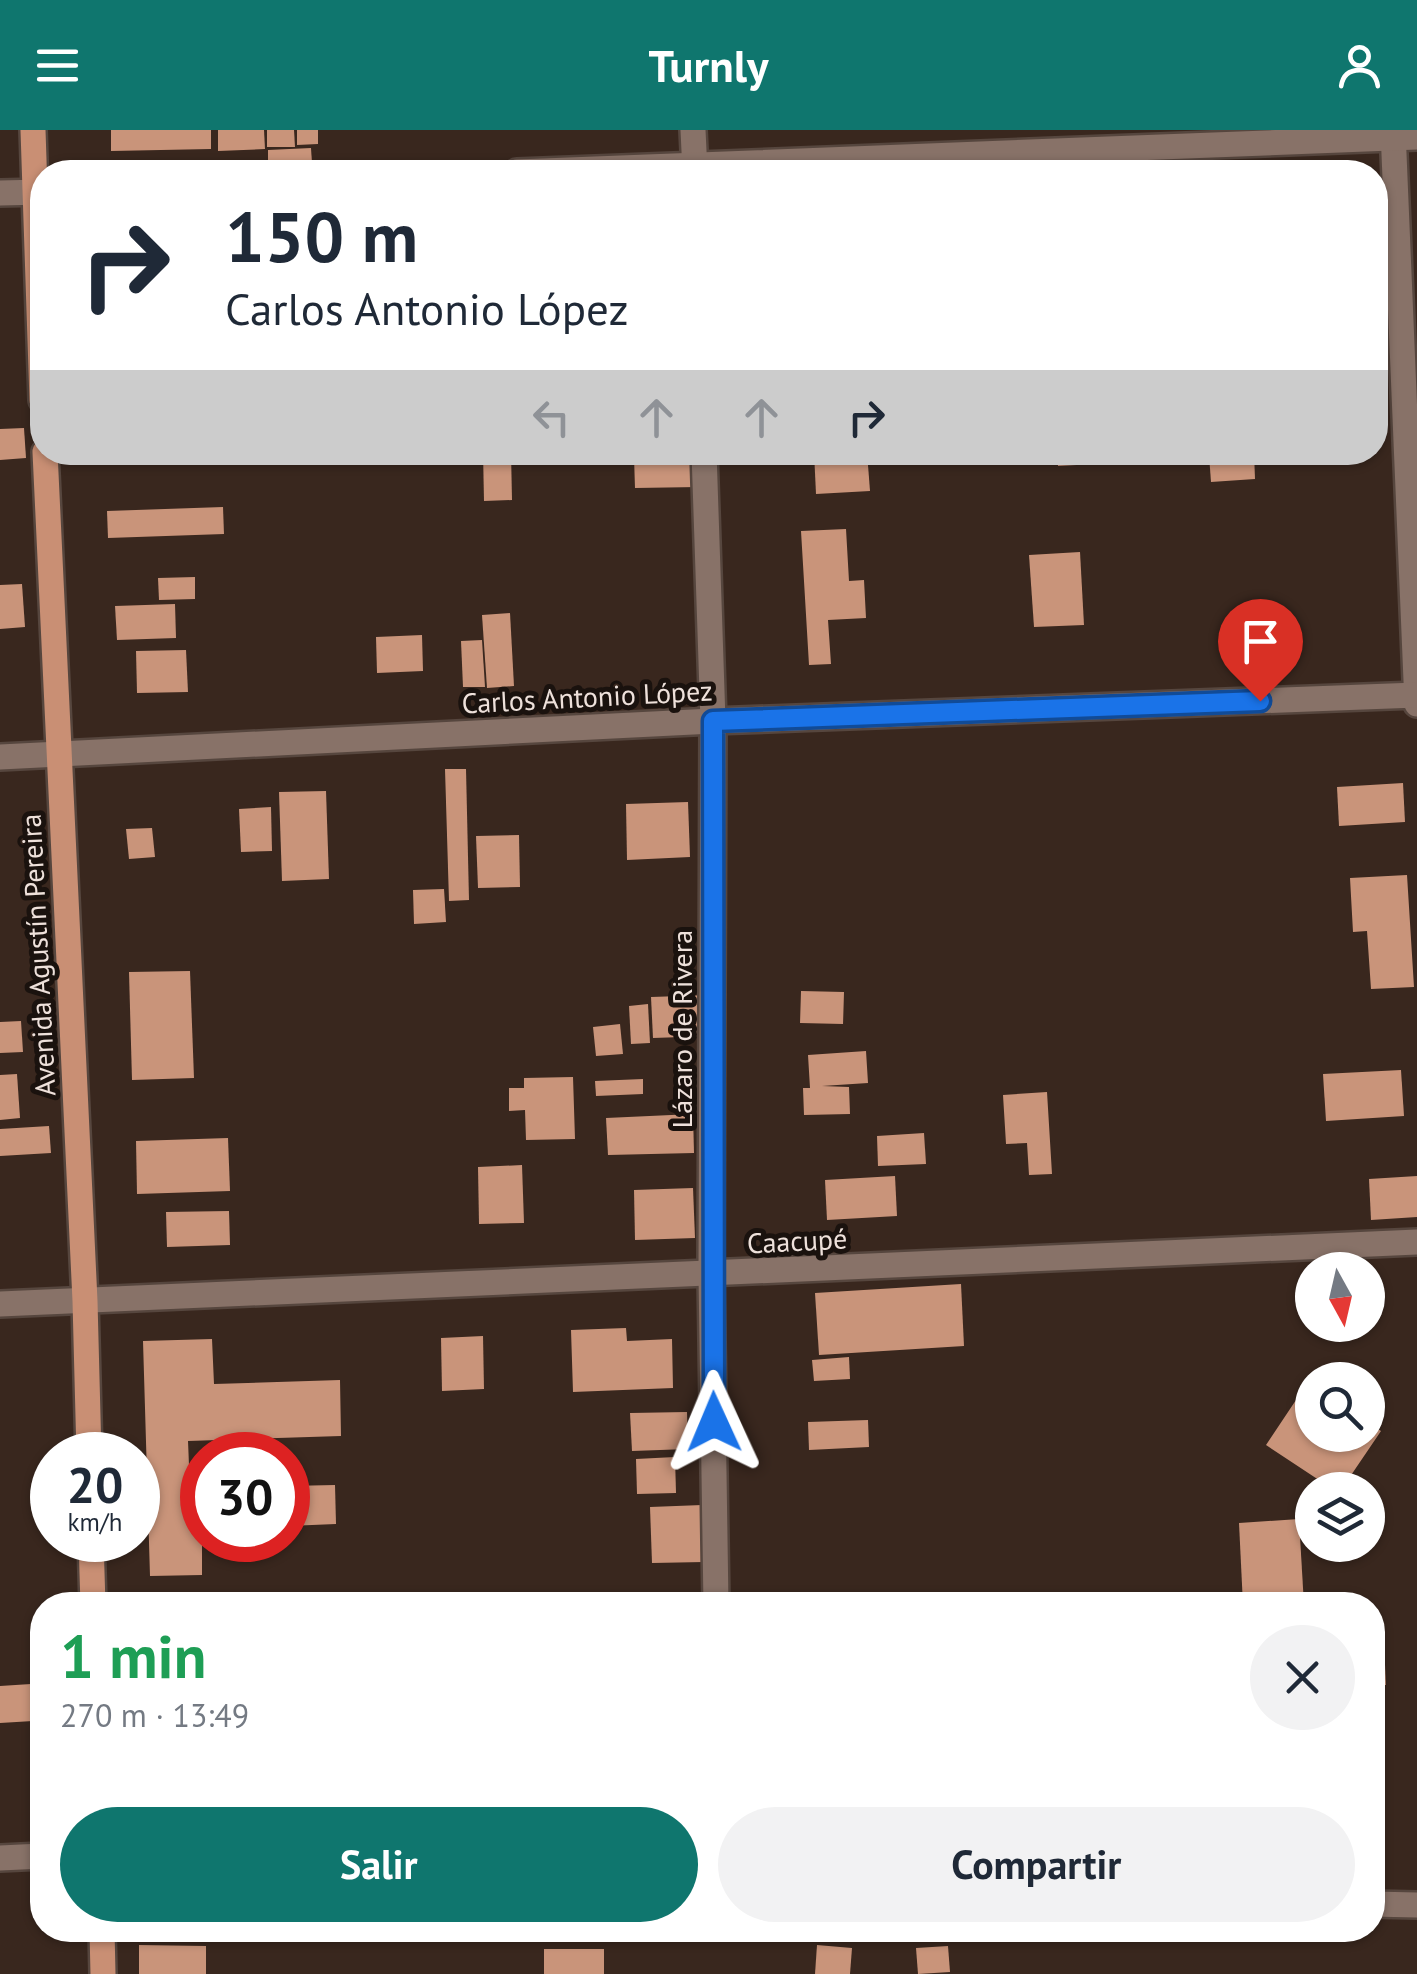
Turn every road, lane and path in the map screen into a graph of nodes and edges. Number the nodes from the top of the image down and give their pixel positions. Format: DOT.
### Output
graph roads {
  1 [pos="33,130"];
  2 [pos="693,130"];
  3 [pos="1401,135"];
  4 [pos="35,160"];
  5 [pos="695,160"];
  6 [pos="882,160"];
  7 [pos="0,192"];
  8 [pos="30,192"];
  9 [pos="46,465"];
  10 [pos="704,465"];
  11 [pos="1417,695"];
  12 [pos="1417,704"];
  13 [pos="713,721"];
  14 [pos="58,754"];
  15 [pos="0,757"];
  16 [pos="1417,1242"];
  17 [pos="712,1275"];
  18 [pos="85,1301"];
  19 [pos="0,1304"];
  20 [pos="88,1432"];
  21 [pos="92,1562"];
  22 [pos="93,1592"];
  23 [pos="716,1592"];
  24 [pos="30,1857"];
  25 [pos="0,1858"];
  26 [pos="1385,1904"];
  27 [pos="1417,1905"];
  28 [pos="103,1942"];
  29 [pos="104,1974"];
  1 -- 4 [label="main road"];
  2 -- 5 [label="street"];
  3 -- 6 [label="street"];
  3 -- 11 [label="street"];
  7 -- 8 [label="street"];
  9 -- 14 [label="main road, Avenida Agustín Pereira"];
  10 -- 13 [label="street, Lázaro de Rivera"];
  11 -- 12 [label="street"];
  11 -- 13 [label="street, Carlos Antonio López"];
  13 -- 14 [label="street, Carlos Antonio López"];
  13 -- 17 [label="street, Lázaro de Rivera"];
  14 -- 15 [label="street, Carlos Antonio López"];
  14 -- 18 [label="main road, Avenida Agustín Pereira"];
  16 -- 17 [label="street, Caacupé"];
  17 -- 18 [label="street, Caacupé"];
  17 -- 23 [label="street, Lázaro de Rivera"];
  18 -- 19 [label="street, Caacupé"];
  18 -- 20 [label="main road, Avenida Agustín Pereira"];
  21 -- 22 [label="main road"];
  24 -- 25 [label="street"];
  26 -- 27 [label="street"];
  28 -- 29 [label="main road"];
}
